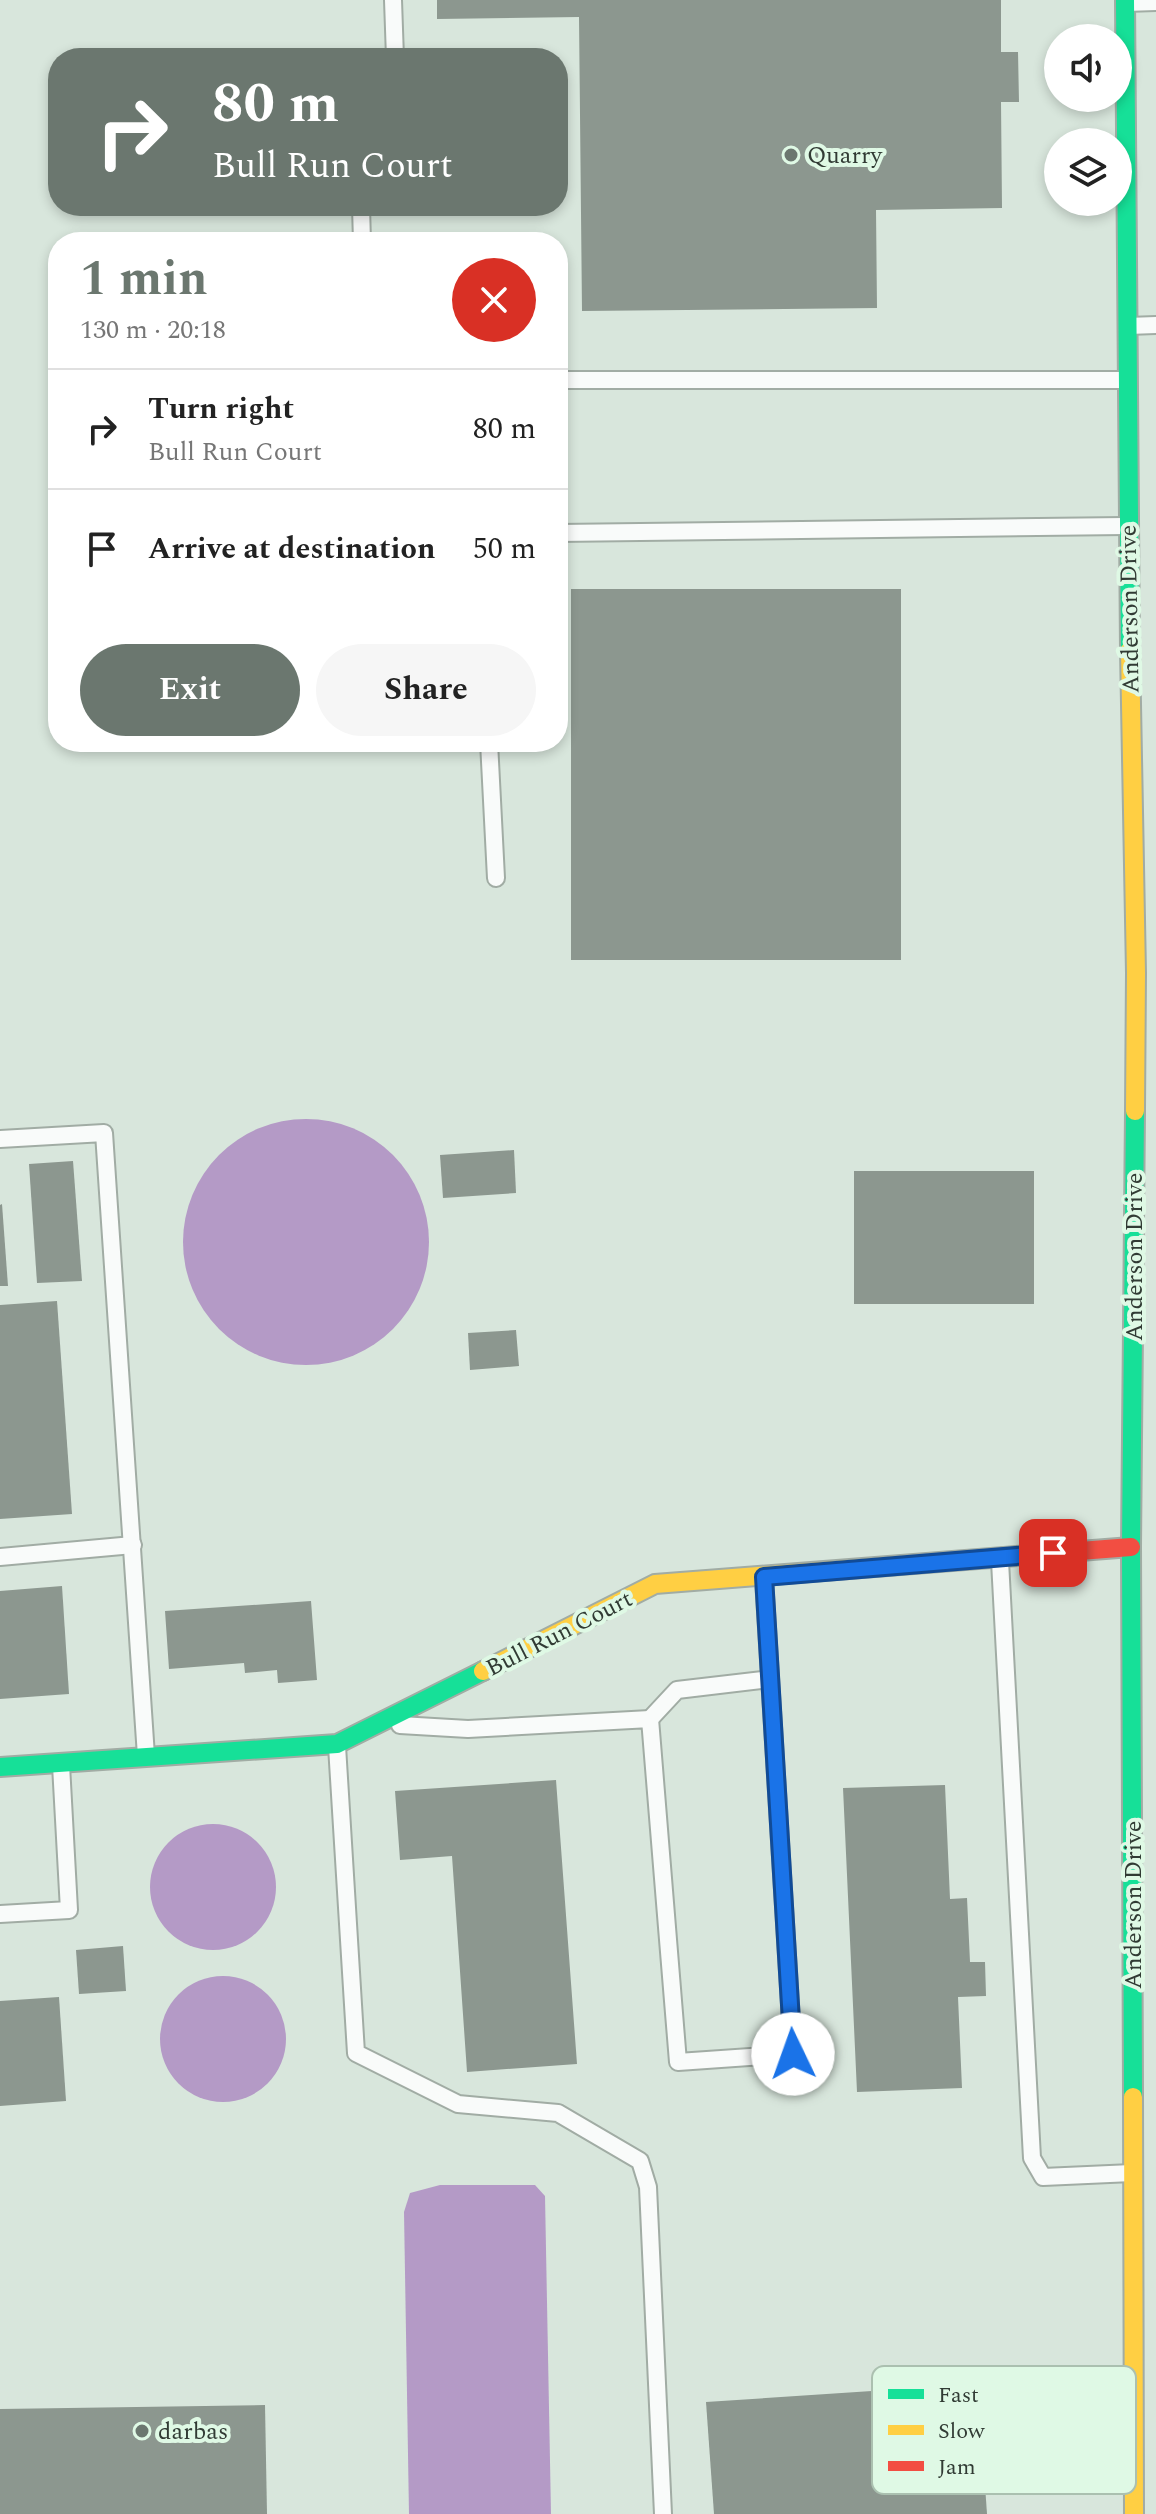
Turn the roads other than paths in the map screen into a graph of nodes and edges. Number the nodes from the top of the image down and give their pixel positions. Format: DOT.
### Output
graph roads {
  1 [pos="393,0"];
  2 [pos="1125,1"];
  3 [pos="1156,2"];
  4 [pos="395,48"];
  5 [pos="1156,325"];
  6 [pos="1126,326"];
  7 [pos="568,380"];
  8 [pos="1126,380"];
  9 [pos="1127,526"];
  10 [pos="568,533"];
  11 [pos="490,752"];
  12 [pos="496,878"];
  13 [pos="1135,1099"];
  14 [pos="1156,1099"];
  15 [pos="0,1139"];
  16 [pos="133,1545"];
  17 [pos="1131,1547"];
  18 [pos="0,1557"];
  19 [pos="1000,1558"];
  20 [pos="764,1577"];
  21 [pos="770,1679"];
  22 [pos="650,1719"];
  23 [pos="377,1724"];
  24 [pos="337,1744"];
  25 [pos="146,1758"];
  26 [pos="61,1763"];
  27 [pos="0,1767"];
  28 [pos="0,1914"];
  29 [pos="1133,2173"];
  30 [pos="1136,2398"];
  31 [pos="1156,2504"];
  32 [pos="1134,2510"];
  33 [pos="663,2514"];
  1 -- 4 [label="lane"];
  2 -- 3 [label="lane"];
  2 -- 6 [label="street, Anderson Drive"];
  5 -- 6 [label="lane"];
  6 -- 8 [label="street, Anderson Drive"];
  7 -- 8 [label="lane"];
  8 -- 9 [label="street, Anderson Drive"];
  9 -- 10 [label="lane"];
  9 -- 13 [label="street, Anderson Drive"];
  11 -- 12 [label="lane"];
  13 -- 14 [label="lane"];
  13 -- 17 [label="street, Anderson Drive"];
  15 -- 16 [label="lane"];
  16 -- 18 [label="lane"];
  16 -- 25 [label="lane"];
  17 -- 19 [label="street, Bull Run Court"];
  17 -- 29 [label="street, Anderson Drive"];
  19 -- 20 [label="street, Bull Run Court"];
  19 -- 29 [label="lane"];
  20 -- 21 [label="lane"];
  20 -- 23 [label="street, Bull Run Court"];
  21 -- 22 [label="lane"];
  21 -- 22 [label="lane"];
  22 -- 23 [label="lane"];
  23 -- 24 [label="street, Bull Run Court"];
  24 -- 25 [label="street, Bull Run Court"];
  24 -- 33 [label="lane"];
  25 -- 26 [label="street, Bull Run Court"];
  26 -- 27 [label="street, Bull Run Court"];
  26 -- 28 [label="lane"];
  29 -- 30 [label="street, Anderson Drive"];
  31 -- 32 [label="lane"];
}
